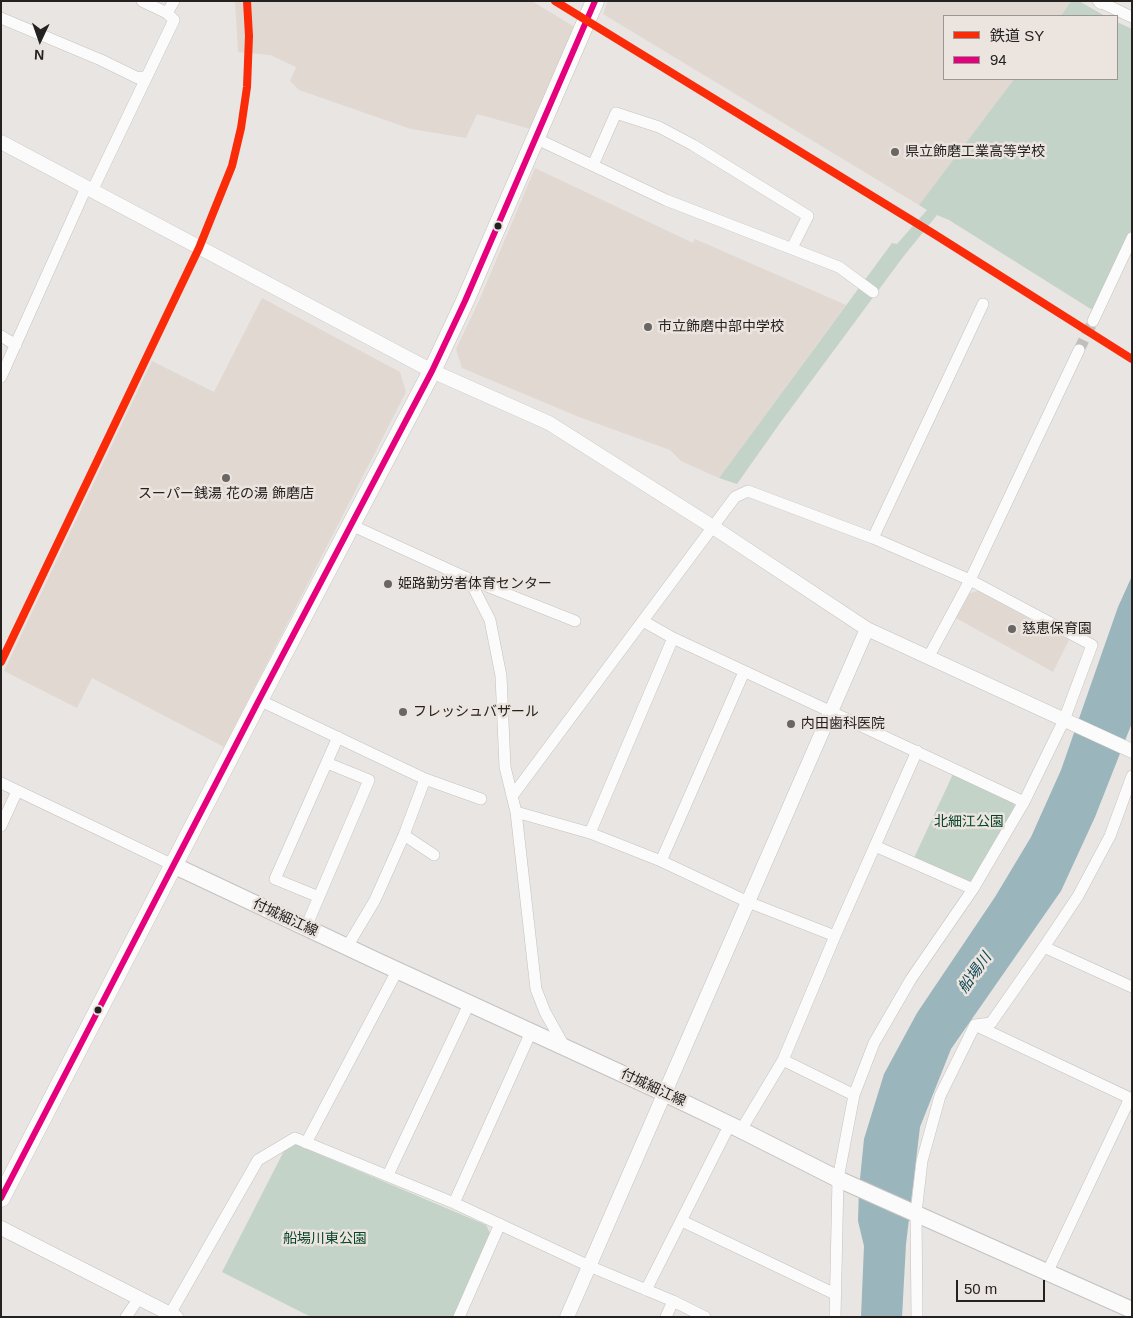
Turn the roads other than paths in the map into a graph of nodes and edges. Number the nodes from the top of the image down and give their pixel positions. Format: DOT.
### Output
graph roads {
  1 [pos="142,1"];
  2 [pos="174,1"];
  3 [pos="595,1"];
  4 [pos="1100,2"];
  5 [pos="167,13"];
  6 [pos="1,18"];
  7 [pos="1132,18"];
  8 [pos="147,76"];
  9 [pos="537,138"];
  10 [pos="1,142"];
  11 [pos="593,165"];
  12 [pos="89,189"];
  13 [pos="1132,238"];
  14 [pos="792,248"];
  15 [pos="872,292"];
  16 [pos="983,304"];
  17 [pos="1093,321"];
  18 [pos="1,336"];
  19 [pos="16,345"];
  20 [pos="1080,350"];
  21 [pos="432,371"];
  22 [pos="1,377"];
  23 [pos="351,525"];
  24 [pos="713,527"];
  25 [pos="873,538"];
  26 [pos="468,579"];
  27 [pos="970,580"];
  28 [pos="575,621"];
  29 [pos="643,621"];
  30 [pos="867,629"];
  31 [pos="673,638"];
  32 [pos="929,656"];
  33 [pos="744,672"];
  34 [pos="259,700"];
  35 [pos="831,713"];
  36 [pos="1064,720"];
  37 [pos="338,738"];
  38 [pos="917,751"];
  39 [pos="1132,751"];
  40 [pos="327,763"];
  41 [pos="1132,776"];
  42 [pos="425,779"];
  43 [pos="1,783"];
  44 [pos="17,791"];
  45 [pos="513,795"];
  46 [pos="481,799"];
  47 [pos="1024,802"];
  48 [pos="516,812"];
  49 [pos="1,826"];
  50 [pos="590,832"];
  51 [pos="404,835"];
  52 [pos="875,846"];
  53 [pos="434,855"];
  54 [pos="661,861"];
  55 [pos="173,866"];
  56 [pos="973,889"];
  57 [pos="319,897"];
  58 [pos="748,902"];
  59 [pos="306,928"];
  60 [pos="835,936"];
  61 [pos="347,947"];
  62 [pos="1044,947"];
  63 [pos="397,971"];
  64 [pos="1132,987"];
  65 [pos="469,1004"];
  66 [pos="975,1025"];
  67 [pos="531,1032"];
  68 [pos="564,1046"];
  69 [pos="783,1060"];
  70 [pos="664,1093"];
  71 [pos="854,1095"];
  72 [pos="1131,1099"];
  73 [pos="736,1127"];
  74 [pos="306,1143"];
  75 [pos="388,1175"];
  76 [pos="844,1182"];
  77 [pos="1,1198"];
  78 [pos="454,1203"];
  79 [pos="914,1212"];
  80 [pos="682,1221"];
  81 [pos="500,1224"];
  82 [pos="1,1228"];
  83 [pos="589,1266"];
  84 [pos="1047,1273"];
  85 [pos="646,1290"];
  86 [pos="836,1294"];
  87 [pos="139,1298"];
  88 [pos="673,1301"];
  89 [pos="1132,1310"];
  90 [pos="173,1315"];
  91 [pos="126,1317"];
  92 [pos="459,1317"];
  93 [pos="567,1317"];
  94 [pos="666,1317"];
  95 [pos="705,1317"];
  96 [pos="835,1317"];
  97 [pos="917,1317"];
  1 -- 5 [label="street"];
  2 -- 5 [label="street"];
  3 -- 9 [label="main road"];
  4 -- 7 [label="street"];
  5 -- 8 [label="street"];
  6 -- 8 [label="street"];
  8 -- 12 [label="street"];
  9 -- 11 [label="street"];
  9 -- 21 [label="main road"];
  10 -- 12 [label="street"];
  11 -- 14 [label="street"];
  11 -- 14 [label="street"];
  12 -- 19 [label="street"];
  12 -- 21 [label="street"];
  13 -- 17 [label="street"];
  14 -- 15 [label="street"];
  16 -- 25 [label="street"];
  18 -- 19 [label="street"];
  19 -- 22 [label="street"];
  20 -- 27 [label="street"];
  21 -- 23 [label="main road"];
  21 -- 24 [label="street"];
  23 -- 26 [label="street"];
  23 -- 34 [label="main road"];
  24 -- 25 [label="street"];
  24 -- 29 [label="street"];
  24 -- 30 [label="street"];
  25 -- 27 [label="street"];
  26 -- 28 [label="street"];
  26 -- 45 [label="street"];
  27 -- 32 [label="street"];
  27 -- 36 [label="street"];
  29 -- 31 [label="street"];
  29 -- 45 [label="street"];
  30 -- 32 [label="street"];
  30 -- 35 [label="street"];
  31 -- 33 [label="street"];
  31 -- 50 [label="street"];
  32 -- 36 [label="street"];
  33 -- 35 [label="street"];
  33 -- 54 [label="street"];
  34 -- 37 [label="street"];
  34 -- 55 [label="main road"];
  35 -- 38 [label="street"];
  35 -- 58 [label="street"];
  36 -- 39 [label="street"];
  36 -- 47 [label="street"];
  37 -- 40 [label="street"];
  37 -- 42 [label="street"];
  38 -- 47 [label="street"];
  38 -- 52 [label="street"];
  40 -- 57 [label="street"];
  40 -- 57 [label="street"];
  41 -- 62 [label="street"];
  42 -- 46 [label="street"];
  42 -- 51 [label="street"];
  43 -- 44 [label="street"];
  44 -- 49 [label="street"];
  44 -- 55 [label="street"];
  45 -- 48 [label="street"];
  47 -- 56 [label="street"];
  48 -- 50 [label="street"];
  48 -- 68 [label="street"];
  50 -- 54 [label="street"];
  51 -- 53 [label="street"];
  51 -- 61 [label="street"];
  52 -- 56 [label="street"];
  52 -- 60 [label="street"];
  54 -- 58 [label="street"];
  55 -- 59 [label="main road, 付城細江線"];
  55 -- 77 [label="main road"];
  56 -- 71 [label="street"];
  57 -- 59 [label="street"];
  58 -- 60 [label="street"];
  58 -- 70 [label="street"];
  59 -- 61 [label="main road, 付城細江線"];
  60 -- 69 [label="street"];
  61 -- 63 [label="main road, 付城細江線"];
  62 -- 64 [label="street"];
  62 -- 66 [label="street"];
  63 -- 65 [label="main road, 付城細江線"];
  63 -- 74 [label="street"];
  65 -- 67 [label="main road, 付城細江線"];
  65 -- 75 [label="street"];
  66 -- 72 [label="street"];
  66 -- 79 [label="street"];
  67 -- 68 [label="main road, 付城細江線"];
  67 -- 78 [label="street"];
  68 -- 70 [label="main road, 付城細江線"];
  69 -- 71 [label="street"];
  69 -- 73 [label="street"];
  70 -- 73 [label="main road, 付城細江線"];
  70 -- 83 [label="street"];
  71 -- 76 [label="street"];
  72 -- 84 [label="street"];
  73 -- 76 [label="main road, 付城細江線"];
  73 -- 80 [label="street"];
  74 -- 75 [label="street"];
  74 -- 90 [label="street"];
  75 -- 78 [label="street"];
  76 -- 79 [label="main road, 付城細江線"];
  76 -- 86 [label="street"];
  78 -- 81 [label="street"];
  79 -- 84 [label="main road, 付城細江線"];
  79 -- 97 [label="street"];
  80 -- 85 [label="street"];
  80 -- 86 [label="street"];
  81 -- 83 [label="street"];
  81 -- 92 [label="street"];
  82 -- 87 [label="street"];
  83 -- 85 [label="street"];
  83 -- 93 [label="street"];
  84 -- 89 [label="main road, 付城細江線"];
  85 -- 88 [label="street"];
  86 -- 96 [label="street"];
  87 -- 90 [label="street"];
  87 -- 91 [label="street"];
  88 -- 94 [label="street"];
  88 -- 95 [label="street"];
}
